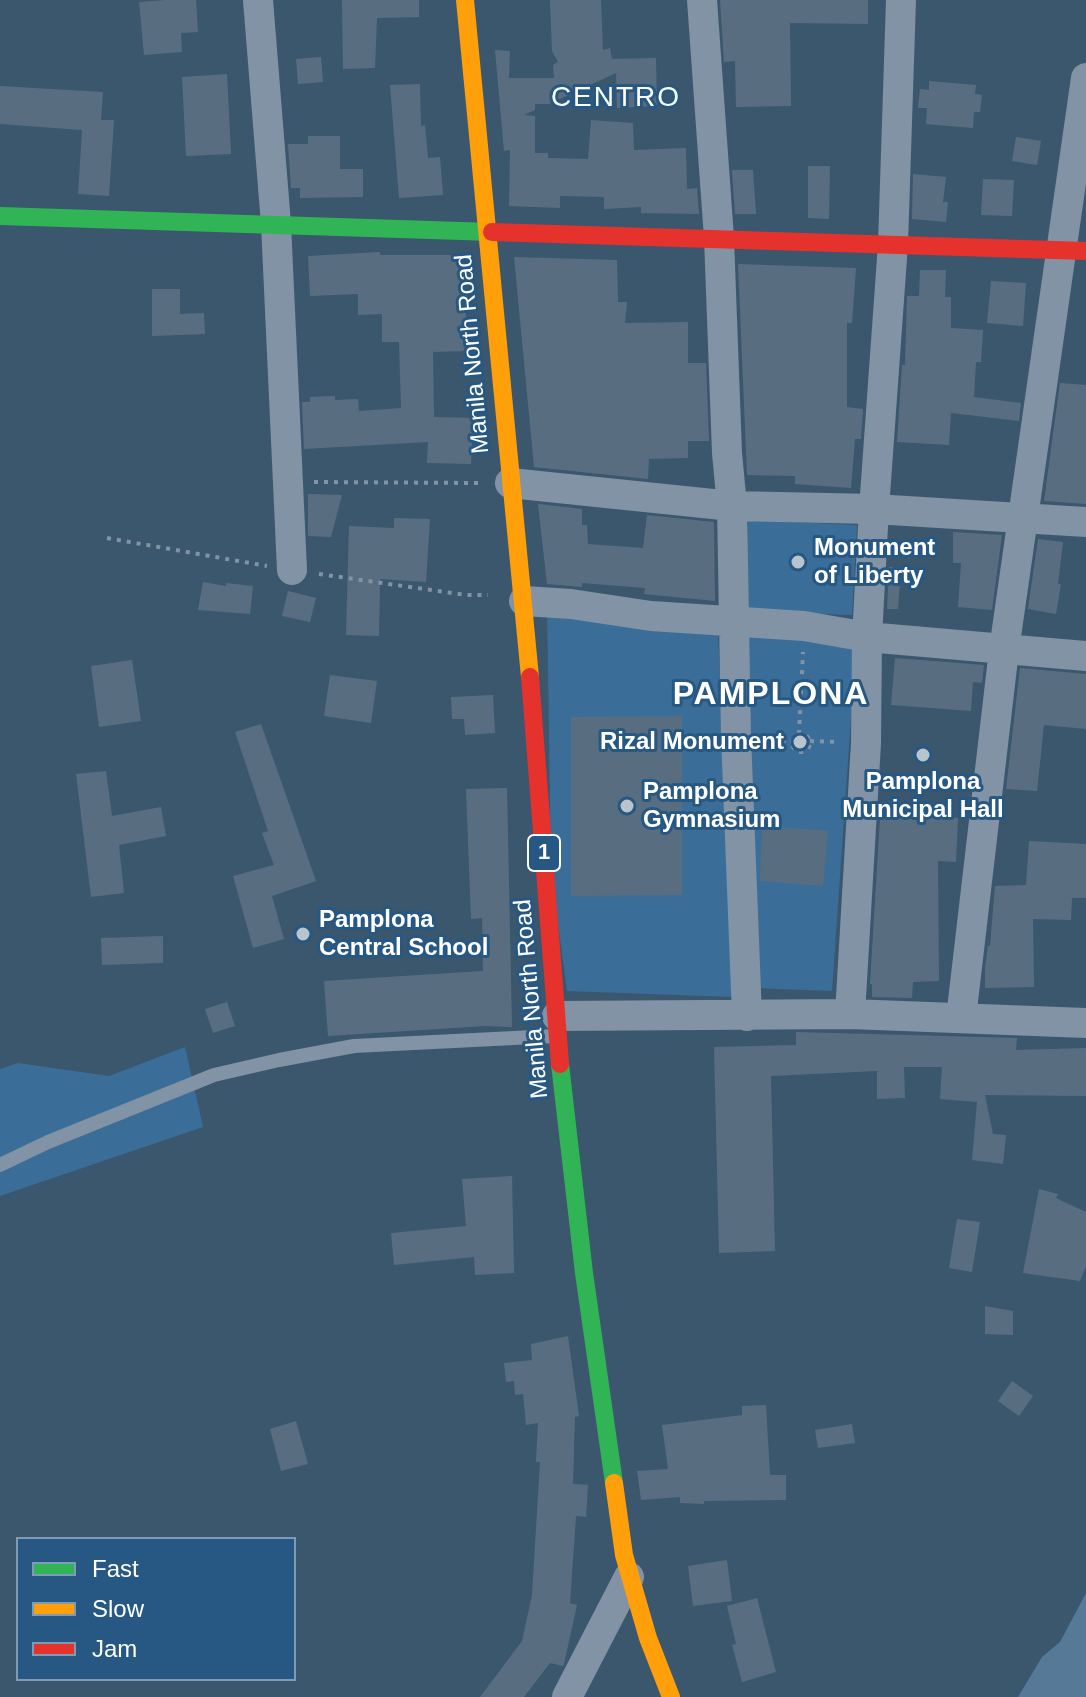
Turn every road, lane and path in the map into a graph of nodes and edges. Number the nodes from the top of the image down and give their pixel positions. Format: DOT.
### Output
graph roads {
  1 [pos="258,0"];
  2 [pos="465,0"];
  3 [pos="702,0"];
  4 [pos="901,0"];
  5 [pos="1086,78"];
  6 [pos="0,216"];
  7 [pos="276,224"];
  8 [pos="486,230"];
  9 [pos="719,238"];
  10 [pos="893,244"];
  11 [pos="1074,251"];
  12 [pos="288,482"];
  13 [pos="510,483"];
  14 [pos="732,506"];
  15 [pos="874,509"];
  16 [pos="1023,520"];
  17 [pos="1086,522"];
  18 [pos="292,570"];
  19 [pos="524,601"];
  20 [pos="735,623"];
  21 [pos="804,626"];
  22 [pos="867,637"];
  23 [pos="1004,650"];
  24 [pos="1086,656"];
  25 [pos="799,734"];
  26 [pos="850,1014"];
  27 [pos="747,1016"];
  28 [pos="961,1018"];
  29 [pos="1086,1023"];
  30 [pos="557,1026"];
  31 [pos="0,1165"];
  32 [pos="629,1577"];
  33 [pos="567,1697"];
  34 [pos="671,1697"];
  1 -- 7 [label="street"];
  2 -- 8 [label="main road, Manila North Road / 1"];
  3 -- 9 [label="street"];
  4 -- 10 [label="street"];
  5 -- 11 [label="street"];
  6 -- 7 [label="main road"];
  7 -- 8 [label="main road"];
  7 -- 12 [label="street"];
  8 -- 9 [label="main road"];
  8 -- 13 [label="main road, Manila North Road / 1"];
  9 -- 10 [label="main road"];
  9 -- 14 [label="street"];
  10 -- 11 [label="main road"];
  10 -- 15 [label="street"];
  11 -- 16 [label="street"];
  12 -- 13 [label="path"];
  12 -- 18 [label="street"];
  13 -- 14 [label="street"];
  13 -- 19 [label="main road, Manila North Road / 1"];
  14 -- 15 [label="street"];
  14 -- 20 [label="street"];
  15 -- 16 [label="street"];
  15 -- 22 [label="street"];
  16 -- 17 [label="street"];
  16 -- 23 [label="street"];
  19 -- 20 [label="street"];
  19 -- 30 [label="main road, Manila North Road / 1"];
  20 -- 21 [label="street"];
  20 -- 27 [label="street"];
  21 -- 22 [label="street"];
  21 -- 25 [label="path"];
  22 -- 23 [label="street"];
  22 -- 26 [label="street"];
  23 -- 24 [label="street"];
  23 -- 28 [label="street"];
  25 -- 25 [label="path"];
  26 -- 27 [label="street"];
  26 -- 28 [label="street"];
  27 -- 30 [label="street"];
  28 -- 29 [label="street"];
  30 -- 31 [label="lane"];
  30 -- 32 [label="main road, Manila North Road / 1"];
  32 -- 33 [label="street"];
  32 -- 34 [label="main road, Manila North Road / 1"];
}
